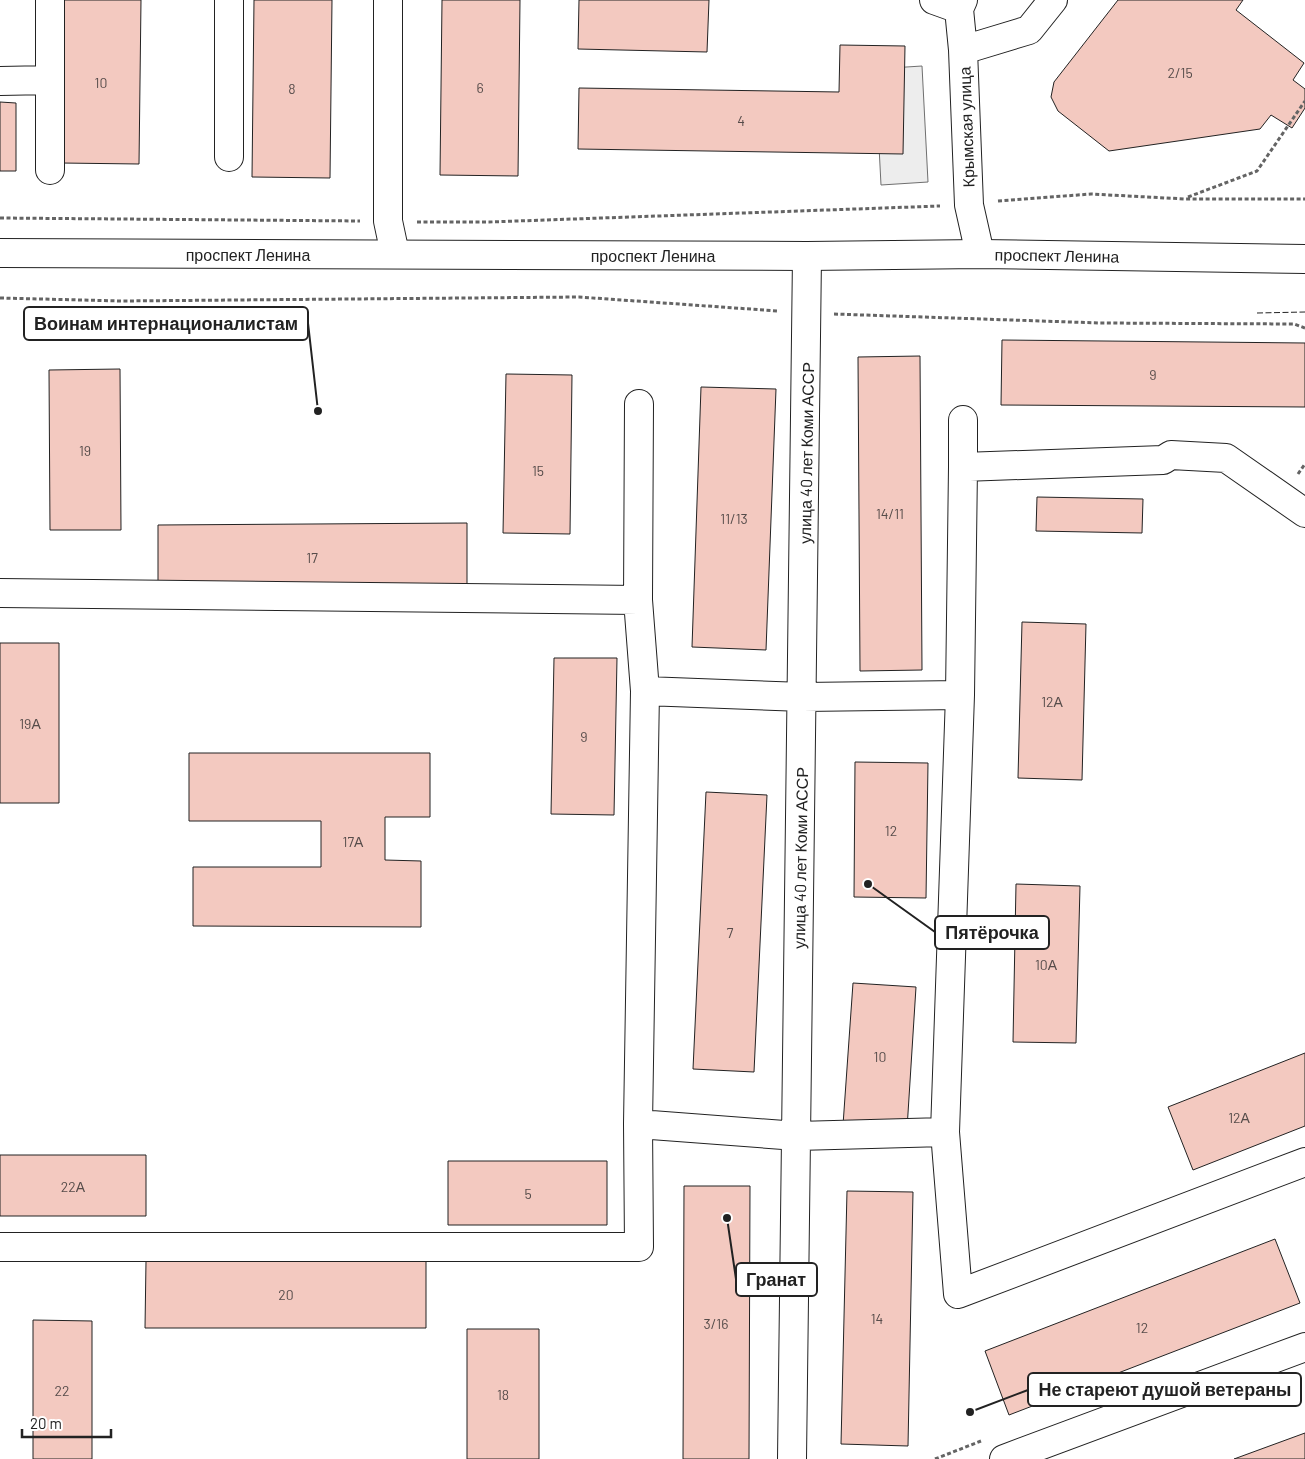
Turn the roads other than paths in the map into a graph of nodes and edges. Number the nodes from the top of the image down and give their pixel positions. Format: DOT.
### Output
graph roads {
  1 [pos="50,0"];
  2 [pos="229,0"];
  3 [pos="388,0"];
  4 [pos="1053,0"];
  5 [pos="952,3"];
  6 [pos="963,50"];
  7 [pos="50,80"];
  8 [pos="0,81"];
  9 [pos="229,157"];
  10 [pos="50,170"];
  11 [pos="0,253"];
  12 [pos="395,254"];
  13 [pos="980,254"];
  14 [pos="807,256"];
  15 [pos="1305,259"];
  16 [pos="639,404"];
  17 [pos="963,420"];
  18 [pos="964,467"];
  19 [pos="1305,513"];
  20 [pos="0,593"];
  21 [pos="638,600"];
  22 [pos="645,691"];
  23 [pos="960,695"];
  24 [pos="803,697"];
  25 [pos="638,1124"];
  26 [pos="945,1132"];
  27 [pos="796,1136"];
  28 [pos="1305,1162"];
  29 [pos="0,1247"];
  30 [pos="1305,1347"];
  31 [pos="792,1459"];
  32 [pos="1004,1459"];
  1 -- 7 [label="street"];
  2 -- 9 [label="street"];
  3 -- 12 [label="street"];
  4 -- 6 [label="street"];
  5 -- 6 [label="street, Крымская улица"];
  6 -- 13 [label="street, Крымская улица"];
  7 -- 8 [label="street"];
  7 -- 10 [label="street"];
  11 -- 12 [label="street, проспект Ленина"];
  12 -- 14 [label="street, проспект Ленина"];
  13 -- 14 [label="street, проспект Ленина"];
  13 -- 15 [label="street, проспект Ленина"];
  14 -- 24 [label="street, улица 40 лет Коми АССР"];
  16 -- 21 [label="street"];
  17 -- 18 [label="street"];
  18 -- 19 [label="street"];
  18 -- 23 [label="street"];
  20 -- 21 [label="street"];
  21 -- 22 [label="street"];
  22 -- 24 [label="street"];
  22 -- 25 [label="street"];
  23 -- 24 [label="street"];
  23 -- 26 [label="street"];
  24 -- 27 [label="street, улица 40 лет Коми АССР"];
  25 -- 27 [label="street"];
  25 -- 29 [label="street"];
  26 -- 27 [label="street"];
  26 -- 28 [label="street"];
  27 -- 31 [label="street, улица 40 лет Коми АССР"];
  30 -- 32 [label="street"];
}
